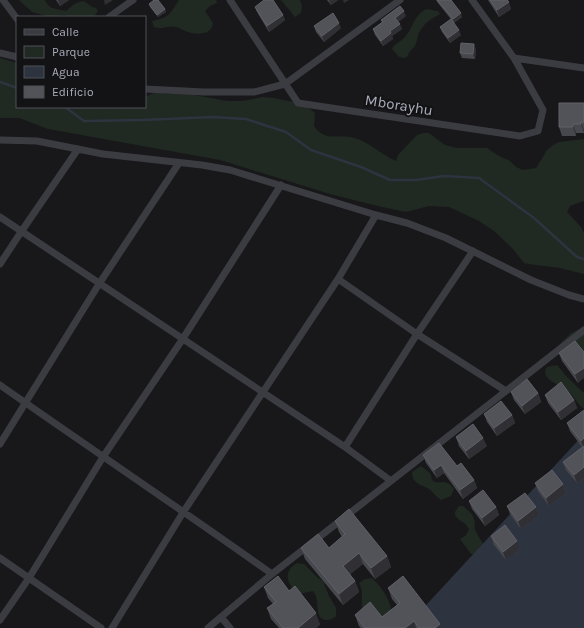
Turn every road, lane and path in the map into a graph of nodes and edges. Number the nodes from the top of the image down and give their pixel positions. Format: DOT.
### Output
graph roads {
  1 [pos="3,0"];
  2 [pos="132,0"];
  3 [pos="230,0"];
  4 [pos="400,0"];
  5 [pos="472,0"];
  6 [pos="109,16"];
  7 [pos="16,18"];
  8 [pos="0,54"];
  9 [pos="16,57"];
  10 [pos="514,58"];
  11 [pos="584,68"];
  12 [pos="285,84"];
  13 [pos="146,89"];
  14 [pos="0,140"];
  15 [pos="78,148"];
  16 [pos="179,163"];
  17 [pos="281,185"];
  18 [pos="376,215"];
  19 [pos="0,217"];
  20 [pos="21,232"];
  21 [pos="473,251"];
  22 [pos="0,264"];
  23 [pos="338,279"];
  24 [pos="99,284"];
  25 [pos="584,299"];
  26 [pos="584,330"];
  27 [pos="417,334"];
  28 [pos="182,340"];
  29 [pos="0,385"];
  30 [pos="506,391"];
  31 [pos="263,392"];
  32 [pos="26,403"];
  33 [pos="0,444"];
  34 [pos="345,447"];
  35 [pos="104,457"];
  36 [pos="391,480"];
  37 [pos="184,511"];
  38 [pos="0,558"];
  39 [pos="272,574"];
  40 [pos="29,578"];
  41 [pos="221,617"];
  42 [pos="0,620"];
  43 [pos="100,628"];
  44 [pos="112,628"];
  45 [pos="208,628"];
  46 [pos="230,628"];
  1 -- 7 [label="street"];
  2 -- 6 [label="street"];
  3 -- 12 [label="street, Mborayhu"];
  4 -- 12 [label="street"];
  5 -- 10 [label="street"];
  8 -- 9 [label="street"];
  10 -- 11 [label="street"];
  10 -- 12 [label="street, Mborayhu"];
  12 -- 13 [label="street"];
  14 -- 15 [label="street"];
  15 -- 16 [label="street"];
  15 -- 20 [label="street"];
  16 -- 17 [label="street"];
  16 -- 24 [label="street"];
  17 -- 18 [label="street"];
  17 -- 28 [label="street"];
  18 -- 21 [label="street"];
  18 -- 23 [label="street"];
  19 -- 20 [label="street"];
  20 -- 22 [label="street"];
  20 -- 24 [label="street"];
  21 -- 25 [label="street"];
  21 -- 27 [label="street"];
  23 -- 27 [label="street"];
  23 -- 31 [label="street"];
  24 -- 28 [label="street"];
  24 -- 32 [label="street"];
  26 -- 30 [label="street"];
  27 -- 30 [label="street"];
  27 -- 34 [label="street"];
  28 -- 31 [label="street"];
  28 -- 35 [label="street"];
  29 -- 32 [label="street"];
  30 -- 36 [label="street"];
  31 -- 34 [label="street"];
  31 -- 37 [label="street"];
  32 -- 33 [label="street"];
  32 -- 35 [label="street"];
  34 -- 36 [label="street"];
  35 -- 37 [label="street"];
  35 -- 40 [label="street"];
  36 -- 39 [label="street"];
  37 -- 39 [label="street"];
  37 -- 44 [label="street"];
  38 -- 40 [label="street"];
  39 -- 41 [label="street"];
  40 -- 42 [label="street"];
  40 -- 43 [label="street"];
  41 -- 45 [label="street"];
  41 -- 46 [label="street"];
}
